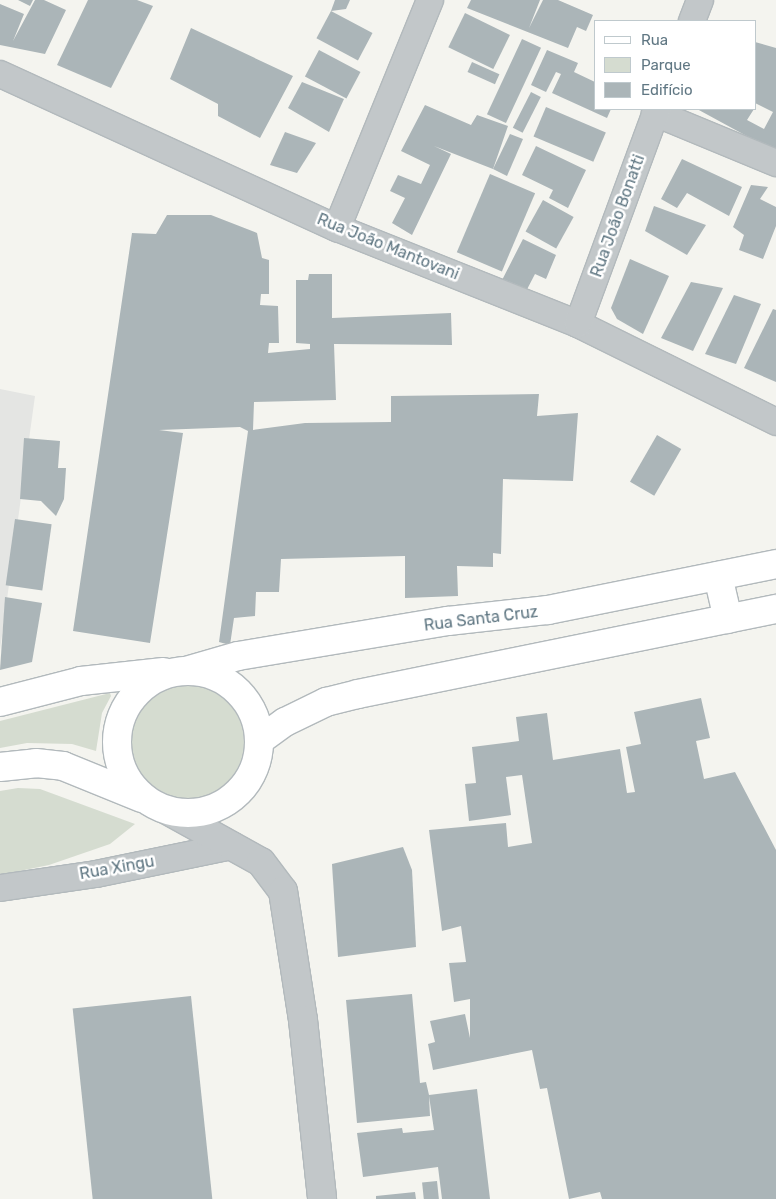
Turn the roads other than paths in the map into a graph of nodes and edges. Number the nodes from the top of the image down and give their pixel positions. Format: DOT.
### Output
graph roads {
  1 [pos="430,0"];
  2 [pos="700,0"];
  3 [pos="692,20"];
  4 [pos="0,74"];
  5 [pos="656,111"];
  6 [pos="776,163"];
  7 [pos="337,228"];
  8 [pos="578,324"];
  9 [pos="776,422"];
  10 [pos="776,564"];
  11 [pos="718,576"];
  12 [pos="776,609"];
  13 [pos="728,619"];
  14 [pos="186,671"];
  15 [pos="0,702"];
  16 [pos="260,740"];
  17 [pos="0,767"];
  18 [pos="157,805"];
  19 [pos="234,846"];
  20 [pos="0,888"];
  21 [pos="322,1199"];
  1 -- 7 [label="street"];
  2 -- 3 [label="street"];
  4 -- 7 [label="street, Rua João Mantovani"];
  5 -- 6 [label="street"];
  5 -- 8 [label="street, Rua João Bonatti"];
  7 -- 8 [label="street, Rua João Mantovani"];
  8 -- 9 [label="street, Rua João Mantovani"];
  10 -- 11 [label="main road, Rua Santa Cruz"];
  11 -- 13 [label="main road"];
  11 -- 14 [label="main road, Rua Santa Cruz"];
  12 -- 13 [label="main road"];
  13 -- 16 [label="main road"];
  14 -- 15 [label="main road"];
  14 -- 16 [label="main road"];
  14 -- 18 [label="main road"];
  16 -- 18 [label="main road"];
  17 -- 18 [label="main road"];
  18 -- 19 [label="street"];
  19 -- 20 [label="street, Rua Xingu"];
  19 -- 21 [label="street"];
}
